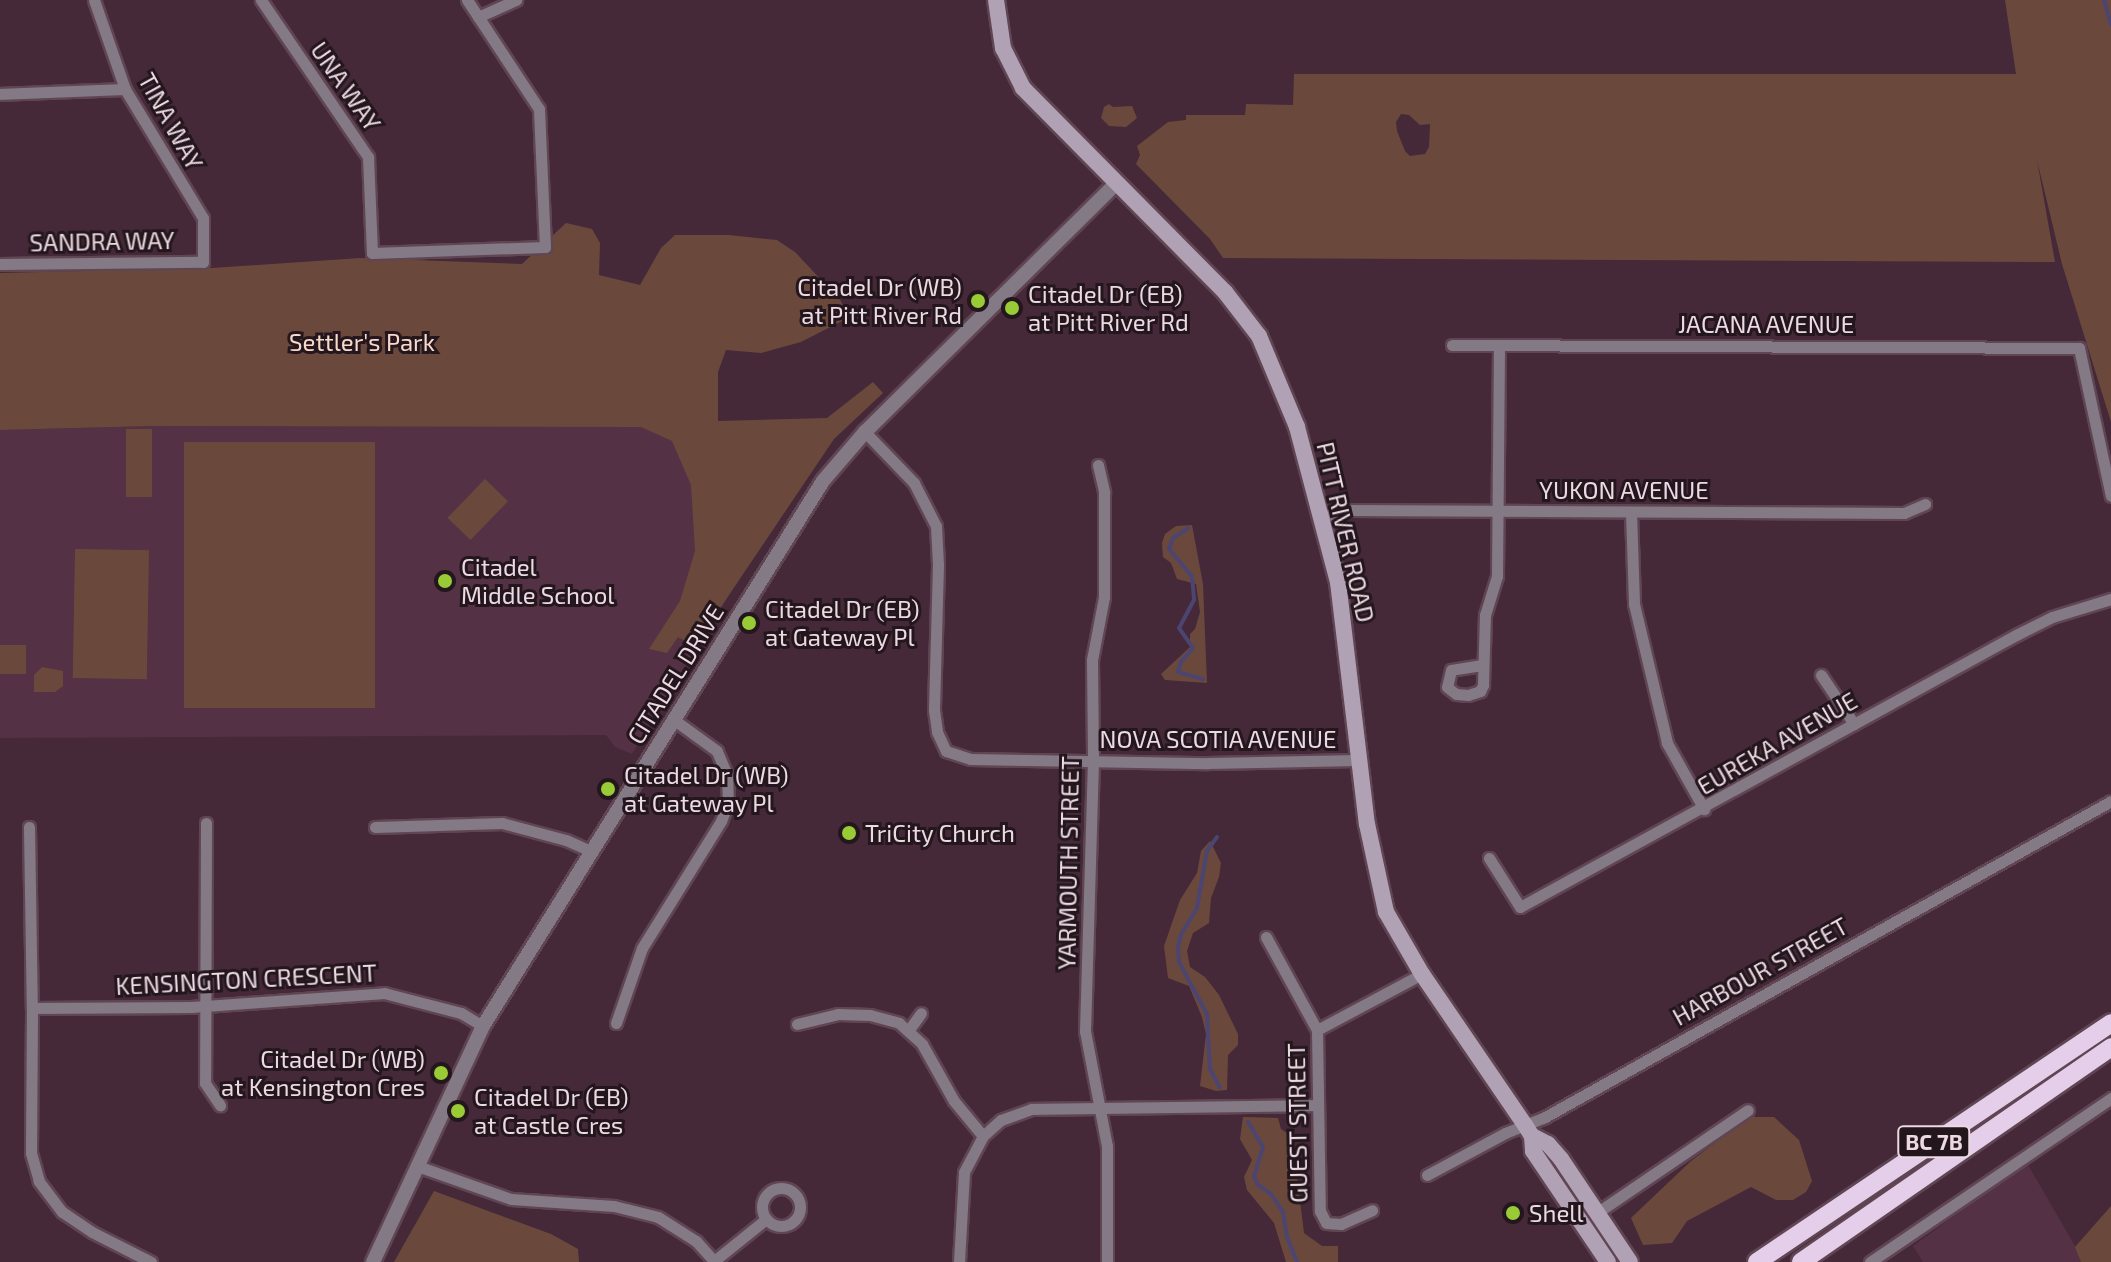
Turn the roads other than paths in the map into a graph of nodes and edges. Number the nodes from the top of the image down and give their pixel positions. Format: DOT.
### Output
graph roads {
  1 [pos="94,0"];
  2 [pos="261,0"];
  3 [pos="467,0"];
  4 [pos="516,0"];
  5 [pos="996,0"];
  6 [pos="478,17"];
  7 [pos="125,89"];
  8 [pos="0,94"];
  9 [pos="1117,183"];
  10 [pos="203,262"];
  11 [pos="0,264"];
  12 [pos="1452,345"];
  13 [pos="1499,345"];
  14 [pos="865,432"];
  15 [pos="1098,465"];
  16 [pos="2111,496"];
  17 [pos="1925,504"];
  18 [pos="1497,512"];
  19 [pos="1631,512"];
  20 [pos="1321,517"];
  21 [pos="2111,599"];
  22 [pos="1482,665"];
  23 [pos="1821,675"];
  24 [pos="673,719"];
  25 [pos="1854,724"];
  26 [pos="1358,760"];
  27 [pos="1093,761"];
  28 [pos="2111,801"];
  29 [pos="1704,809"];
  30 [pos="206,823"];
  31 [pos="29,827"];
  32 [pos="375,827"];
  33 [pos="591,851"];
  34 [pos="1489,858"];
  35 [pos="1266,937"];
  36 [pos="1422,974"];
  37 [pos="205,1006"];
  38 [pos="32,1008"];
  39 [pos="921,1013"];
  40 [pos="616,1023"];
  41 [pos="2111,1023"];
  42 [pos="797,1024"];
  43 [pos="483,1026"];
  44 [pos="1317,1030"];
  45 [pos="908,1031"];
  46 [pos="2111,1047"];
  47 [pos="2111,1098"];
  48 [pos="220,1105"];
  49 [pos="1318,1105"];
  50 [pos="1097,1109"];
  51 [pos="1748,1110"];
  52 [pos="1528,1131"];
  53 [pos="983,1136"];
  54 [pos="420,1167"];
  55 [pos="1427,1175"];
  56 [pos="1372,1210"];
  57 [pos="1574,1211"];
  58 [pos="1598,1212"];
  59 [pos="766,1219"];
  60 [pos="151,1262"];
  61 [pos="373,1262"];
  62 [pos="715,1262"];
  63 [pos="959,1262"];
  64 [pos="1107,1262"];
  65 [pos="1608,1262"];
  66 [pos="1630,1262"];
  67 [pos="1757,1262"];
  68 [pos="1801,1262"];
  69 [pos="1870,1262"];
  1 -- 7 [label="street, TINA WAY"];
  2 -- 6 [label="street, UNA WAY"];
  3 -- 6 [label="street"];
  4 -- 6 [label="street"];
  5 -- 9 [label="main road, PITT RIVER ROAD"];
  7 -- 8 [label="street"];
  7 -- 10 [label="street, TINA WAY"];
  9 -- 14 [label="street, CITADEL DRIVE"];
  9 -- 20 [label="main road, PITT RIVER ROAD"];
  10 -- 11 [label="street, SANDRA WAY"];
  12 -- 13 [label="street, JACANA AVENUE"];
  13 -- 16 [label="street, JACANA AVENUE"];
  13 -- 18 [label="street"];
  14 -- 24 [label="street, CITADEL DRIVE"];
  14 -- 27 [label="street, NOVA SCOTIA AVENUE"];
  15 -- 27 [label="street, YARMOUTH STREET"];
  17 -- 19 [label="street, YUKON AVENUE"];
  18 -- 19 [label="street, YUKON AVENUE"];
  18 -- 20 [label="street, YUKON AVENUE"];
  18 -- 22 [label="street"];
  19 -- 29 [label="street"];
  20 -- 26 [label="main road, PITT RIVER ROAD"];
  21 -- 25 [label="street, EUREKA AVENUE"];
  23 -- 25 [label="street"];
  24 -- 33 [label="street, CITADEL DRIVE"];
  24 -- 40 [label="street"];
  25 -- 29 [label="street, EUREKA AVENUE"];
  26 -- 27 [label="street, NOVA SCOTIA AVENUE"];
  26 -- 36 [label="main road, PITT RIVER ROAD"];
  27 -- 50 [label="street, YARMOUTH STREET"];
  28 -- 52 [label="street, HARBOUR STREET"];
  29 -- 34 [label="street, EUREKA AVENUE"];
  30 -- 37 [label="street"];
  31 -- 38 [label="street"];
  32 -- 33 [label="street"];
  33 -- 43 [label="street, CITADEL DRIVE"];
  35 -- 44 [label="street, GUEST STREET"];
  36 -- 44 [label="street"];
  36 -- 52 [label="main road, PITT RIVER ROAD"];
  37 -- 38 [label="street, KENSINGTON CRESCENT"];
  37 -- 43 [label="street, KENSINGTON CRESCENT"];
  37 -- 48 [label="street"];
  38 -- 60 [label="street"];
  39 -- 45 [label="street"];
  41 -- 67 [label="highway, BC 7B"];
  42 -- 45 [label="street"];
  43 -- 54 [label="street, CITADEL DRIVE"];
  44 -- 49 [label="street, GUEST STREET"];
  45 -- 53 [label="street"];
  46 -- 68 [label="highway, BC 7B"];
  47 -- 69 [label="street"];
  49 -- 50 [label="street"];
  49 -- 56 [label="street, GUEST STREET"];
  50 -- 53 [label="street"];
  50 -- 64 [label="street, YARMOUTH STREET"];
  51 -- 58 [label="street"];
  52 -- 55 [label="street, HARBOUR STREET"];
  52 -- 57 [label="main road, PITT RIVER ROAD"];
  52 -- 58 [label="main road, PITT RIVER ROAD"];
  53 -- 63 [label="street"];
  54 -- 61 [label="street, CITADEL DRIVE"];
  54 -- 62 [label="street"];
  57 -- 58 [label="main road"];
  57 -- 65 [label="main road, PITT RIVER ROAD"];
  58 -- 66 [label="main road, PITT RIVER ROAD"];
  59 -- 62 [label="street"];
}
